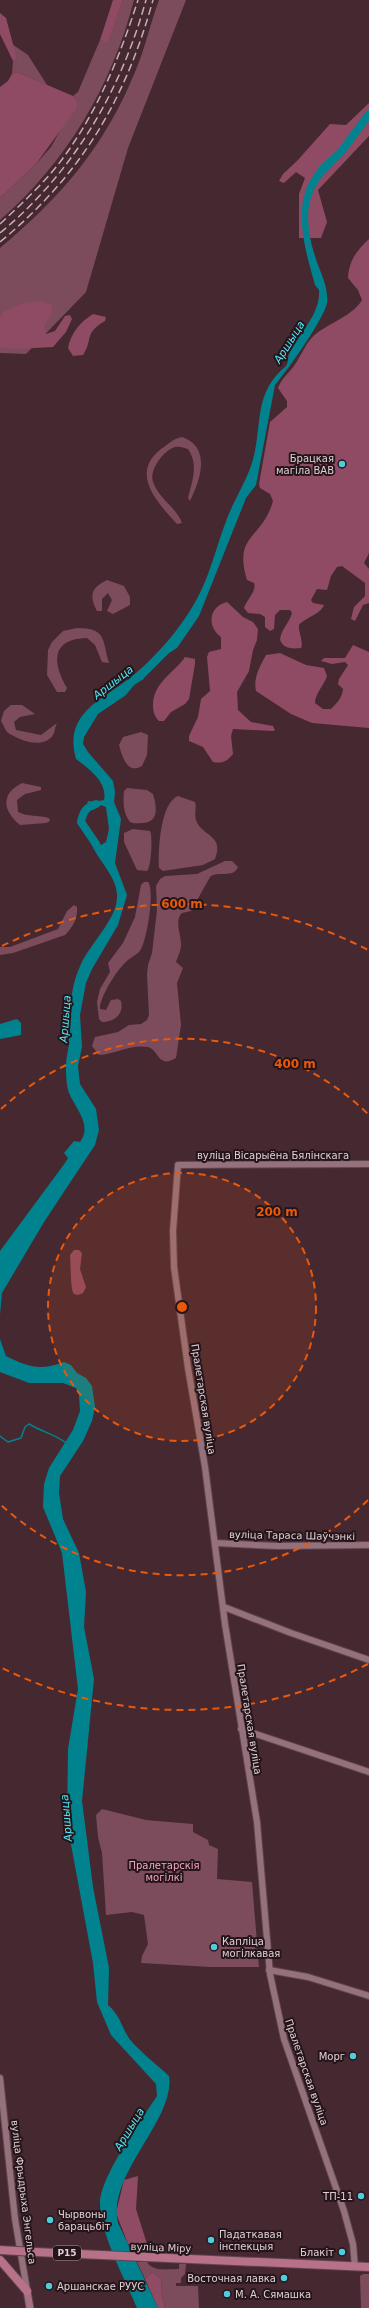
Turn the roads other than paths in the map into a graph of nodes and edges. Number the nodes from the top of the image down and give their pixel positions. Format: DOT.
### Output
graph roads {
  1 [pos="369,1164"];
  2 [pos="178,1165"];
  3 [pos="215,1543"];
  4 [pos="369,1545"];
  5 [pos="224,1607"];
  6 [pos="369,1660"];
  7 [pos="241,1729"];
  8 [pos="369,1772"];
  9 [pos="269,1970"];
  10 [pos="369,1996"];
  11 [pos="0,2078"];
  12 [pos="0,2250"];
  13 [pos="0,2260"];
  14 [pos="355,2267"];
  15 [pos="369,2267"];
  16 [pos="27,2291"];
  17 [pos="30,2308"];
  1 -- 2 [label="street, вуліца Вісарыёна Бялінскага"];
  2 -- 3 [label="street, Пралетарская вуліца"];
  3 -- 4 [label="street, вуліца Тараса Шаўчэнкі"];
  3 -- 5 [label="street, Пралетарская вуліца"];
  5 -- 6 [label="street"];
  5 -- 7 [label="street, Пралетарская вуліца"];
  7 -- 8 [label="street"];
  7 -- 9 [label="street, Пралетарская вуліца"];
  9 -- 10 [label="street"];
  9 -- 14 [label="street, Пралетарская вуліца"];
  11 -- 16 [label="street, вуліца Фрыдрыха Энгельса"];
  12 -- 14 [label="main road, вуліца Міру / Р15, bridge"];
  13 -- 16 [label="main road"];
  14 -- 15 [label="main road, вуліца Міру / Р15"];
  16 -- 17 [label="main road, вуліца Фрыдрыха Энгельса"];
}
